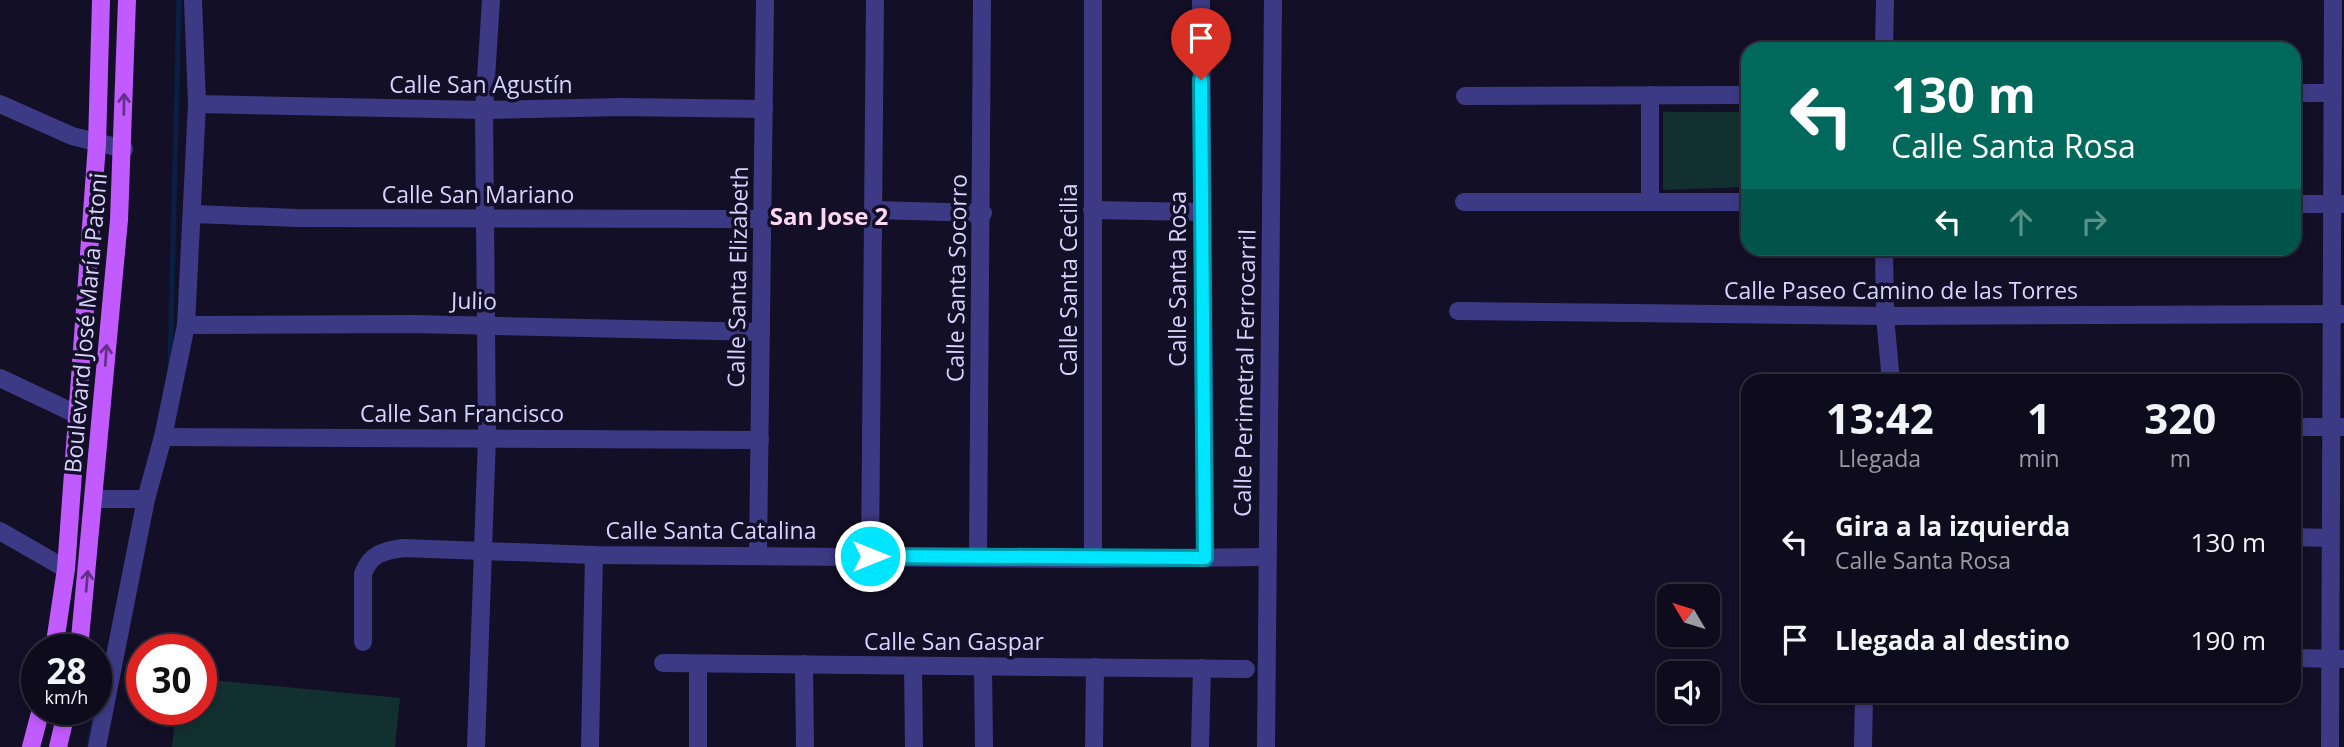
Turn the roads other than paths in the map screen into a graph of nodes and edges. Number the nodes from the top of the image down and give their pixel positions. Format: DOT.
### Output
graph roads {
  1 [pos="101,0"];
  2 [pos="127,0"];
  3 [pos="193,0"];
  4 [pos="491,0"];
  5 [pos="765,0"];
  6 [pos="875,0"];
  7 [pos="982,0"];
  8 [pos="1093,0"];
  9 [pos="1201,0"];
  10 [pos="1273,0"];
  11 [pos="1885,0"];
  12 [pos="2333,0"];
  13 [pos="1884,42"];
  14 [pos="2301,93"];
  15 [pos="2332,93"];
  16 [pos="1650,95"];
  17 [pos="1741,95"];
  18 [pos="1465,96"];
  19 [pos="0,104"];
  20 [pos="197,104"];
  21 [pos="764,109"];
  22 [pos="484,110"];
  23 [pos="97,144"];
  24 [pos="124,149"];
  25 [pos="1464,202"];
  26 [pos="1650,202"];
  27 [pos="1741,202"];
  28 [pos="2301,204"];
  29 [pos="2338,204"];
  30 [pos="874,210"];
  31 [pos="1092,210"];
  32 [pos="1201,212"];
  33 [pos="983,213"];
  34 [pos="194,214"];
  35 [pos="485,219"];
  36 [pos="762,219"];
  37 [pos="89,245"];
  38 [pos="116,248"];
  39 [pos="1884,256"];
  40 [pos="1458,311"];
  41 [pos="2338,314"];
  42 [pos="1885,316"];
  43 [pos="186,325"];
  44 [pos="485,325"];
  45 [pos="761,332"];
  46 [pos="1890,374"];
  47 [pos="0,378"];
  48 [pos="76,414"];
  49 [pos="2301,427"];
  50 [pos="2337,427"];
  51 [pos="163,437"];
  52 [pos="487,437"];
  53 [pos="760,440"];
  54 [pos="94,499"];
  55 [pos="145,499"];
  56 [pos="0,531"];
  57 [pos="2301,537"];
  58 [pos="2330,538"];
  59 [pos="482,552"];
  60 [pos="758,554"];
  61 [pos="594,555"];
  62 [pos="870,556"];
  63 [pos="978,557"];
  64 [pos="1265,557"];
  65 [pos="1205,558"];
  66 [pos="1093,559"];
  67 [pos="66,569"];
  68 [pos="56,634"];
  69 [pos="80,634"];
  70 [pos="363,642"];
  71 [pos="2301,658"];
  72 [pos="2336,659"];
  73 [pos="663,663"];
  74 [pos="804,664"];
  75 [pos="698,665"];
  76 [pos="913,666"];
  77 [pos="983,666"];
  78 [pos="1095,667"];
  79 [pos="1202,668"];
  80 [pos="1246,669"];
  81 [pos="1864,703"];
  82 [pos="37,725"];
  83 [pos="63,725"];
  84 [pos="31,747"];
  85 [pos="58,747"];
  86 [pos="97,747"];
  87 [pos="476,747"];
  88 [pos="590,747"];
  89 [pos="698,747"];
  90 [pos="805,747"];
  91 [pos="914,747"];
  92 [pos="984,747"];
  93 [pos="1094,747"];
  94 [pos="1200,747"];
  95 [pos="1266,747"];
  96 [pos="1863,747"];
  97 [pos="2330,747"];
  1 -- 23 [label="main road, Boulevard José María Patoni"];
  24 -- 2 [label="main road, Boulevard José María Patoni, one-way"];
  3 -- 20 [label="street"];
  4 -- 22 [label="street"];
  5 -- 21 [label="street, Calle Santa Elizabeth"];
  6 -- 30 [label="street"];
  7 -- 33 [label="street, Calle Santa Socorro"];
  8 -- 31 [label="street, Calle Santa Cecilia"];
  9 -- 32 [label="street, Calle Santa Rosa"];
  10 -- 64 [label="street, Calle Perimetral Ferrocarril"];
  11 -- 13 [label="street"];
  12 -- 15 [label="street"];
  14 -- 15 [label="street"];
  15 -- 29 [label="street"];
  16 -- 17 [label="street"];
  16 -- 18 [label="street"];
  16 -- 26 [label="street"];
  19 -- 23 [label="street"];
  20 -- 22 [label="street, Calle San Agustín"];
  20 -- 34 [label="street"];
  21 -- 22 [label="street, Calle San Agustín"];
  21 -- 36 [label="street, Calle Santa Elizabeth"];
  22 -- 35 [label="street"];
  23 -- 24 [label="street"];
  23 -- 37 [label="main road, Boulevard José María Patoni"];
  24 -- 38 [label="main road, Boulevard José María Patoni"];
  25 -- 26 [label="street"];
  26 -- 27 [label="street"];
  28 -- 29 [label="street"];
  29 -- 41 [label="street"];
  30 -- 33 [label="street"];
  30 -- 62 [label="street"];
  31 -- 32 [label="street"];
  31 -- 66 [label="street, Calle Santa Cecilia"];
  32 -- 65 [label="street, Calle Santa Rosa"];
  33 -- 63 [label="street, Calle Santa Socorro"];
  34 -- 35 [label="street, Calle San Mariano"];
  34 -- 43 [label="street"];
  35 -- 36 [label="street, Calle San Mariano"];
  35 -- 44 [label="street"];
  36 -- 45 [label="street, Calle Santa Elizabeth"];
  37 -- 38 [label="main road"];
  37 -- 48 [label="main road, Boulevard José María Patoni"];
  54 -- 38 [label="main road, Boulevard José María Patoni, one-way"];
  39 -- 42 [label="street"];
  40 -- 42 [label="street, Calle Paseo Camino de las Torres"];
  41 -- 42 [label="street, Calle Paseo Camino de las Torres"];
  41 -- 50 [label="street"];
  42 -- 46 [label="street"];
  43 -- 44 [label="street, Julio"];
  43 -- 51 [label="street"];
  44 -- 45 [label="street, Julio"];
  44 -- 52 [label="street"];
  45 -- 53 [label="street, Calle Santa Elizabeth"];
  47 -- 48 [label="street"];
  48 -- 67 [label="main road, Boulevard José María Patoni"];
  49 -- 50 [label="street"];
  50 -- 58 [label="street"];
  51 -- 52 [label="street, Calle San Francisco"];
  51 -- 55 [label="street"];
  52 -- 53 [label="street, Calle San Francisco"];
  52 -- 59 [label="street"];
  53 -- 60 [label="street, Calle Santa Elizabeth"];
  54 -- 55 [label="street"];
  69 -- 54 [label="main road, Boulevard José María Patoni, one-way"];
  55 -- 86 [label="street"];
  56 -- 67 [label="street"];
  57 -- 58 [label="street"];
  58 -- 72 [label="street"];
  59 -- 61 [label="street, Calle Santa Catalina"];
  59 -- 70 [label="street, Calle Santa Catalina"];
  59 -- 87 [label="street"];
  60 -- 61 [label="street, Calle Santa Catalina"];
  60 -- 62 [label="street, Calle Santa Catalina"];
  61 -- 88 [label="street"];
  62 -- 63 [label="street, Calle Santa Catalina"];
  63 -- 66 [label="street, Calle Santa Catalina"];
  64 -- 65 [label="street, Calle Santa Catalina"];
  64 -- 95 [label="street, Calle Perimetral Ferrocarril"];
  65 -- 66 [label="street, Calle Santa Catalina"];
  67 -- 68 [label="main road, Boulevard José María Patoni"];
  71 -- 72 [label="street"];
  72 -- 97 [label="street"];
  73 -- 75 [label="street, Calle San Gaspar"];
  74 -- 75 [label="street, Calle San Gaspar"];
  74 -- 76 [label="street, Calle San Gaspar"];
  74 -- 90 [label="street"];
  75 -- 89 [label="street"];
  76 -- 77 [label="street, Calle San Gaspar"];
  76 -- 91 [label="street"];
  77 -- 78 [label="street, Calle San Gaspar"];
  77 -- 92 [label="street"];
  78 -- 79 [label="street, Calle San Gaspar"];
  78 -- 93 [label="street"];
  79 -- 80 [label="street, Calle San Gaspar"];
  79 -- 94 [label="street"];
  81 -- 96 [label="street"];
  82 -- 84 [label="main road"];
  83 -- 85 [label="main road"];
}
